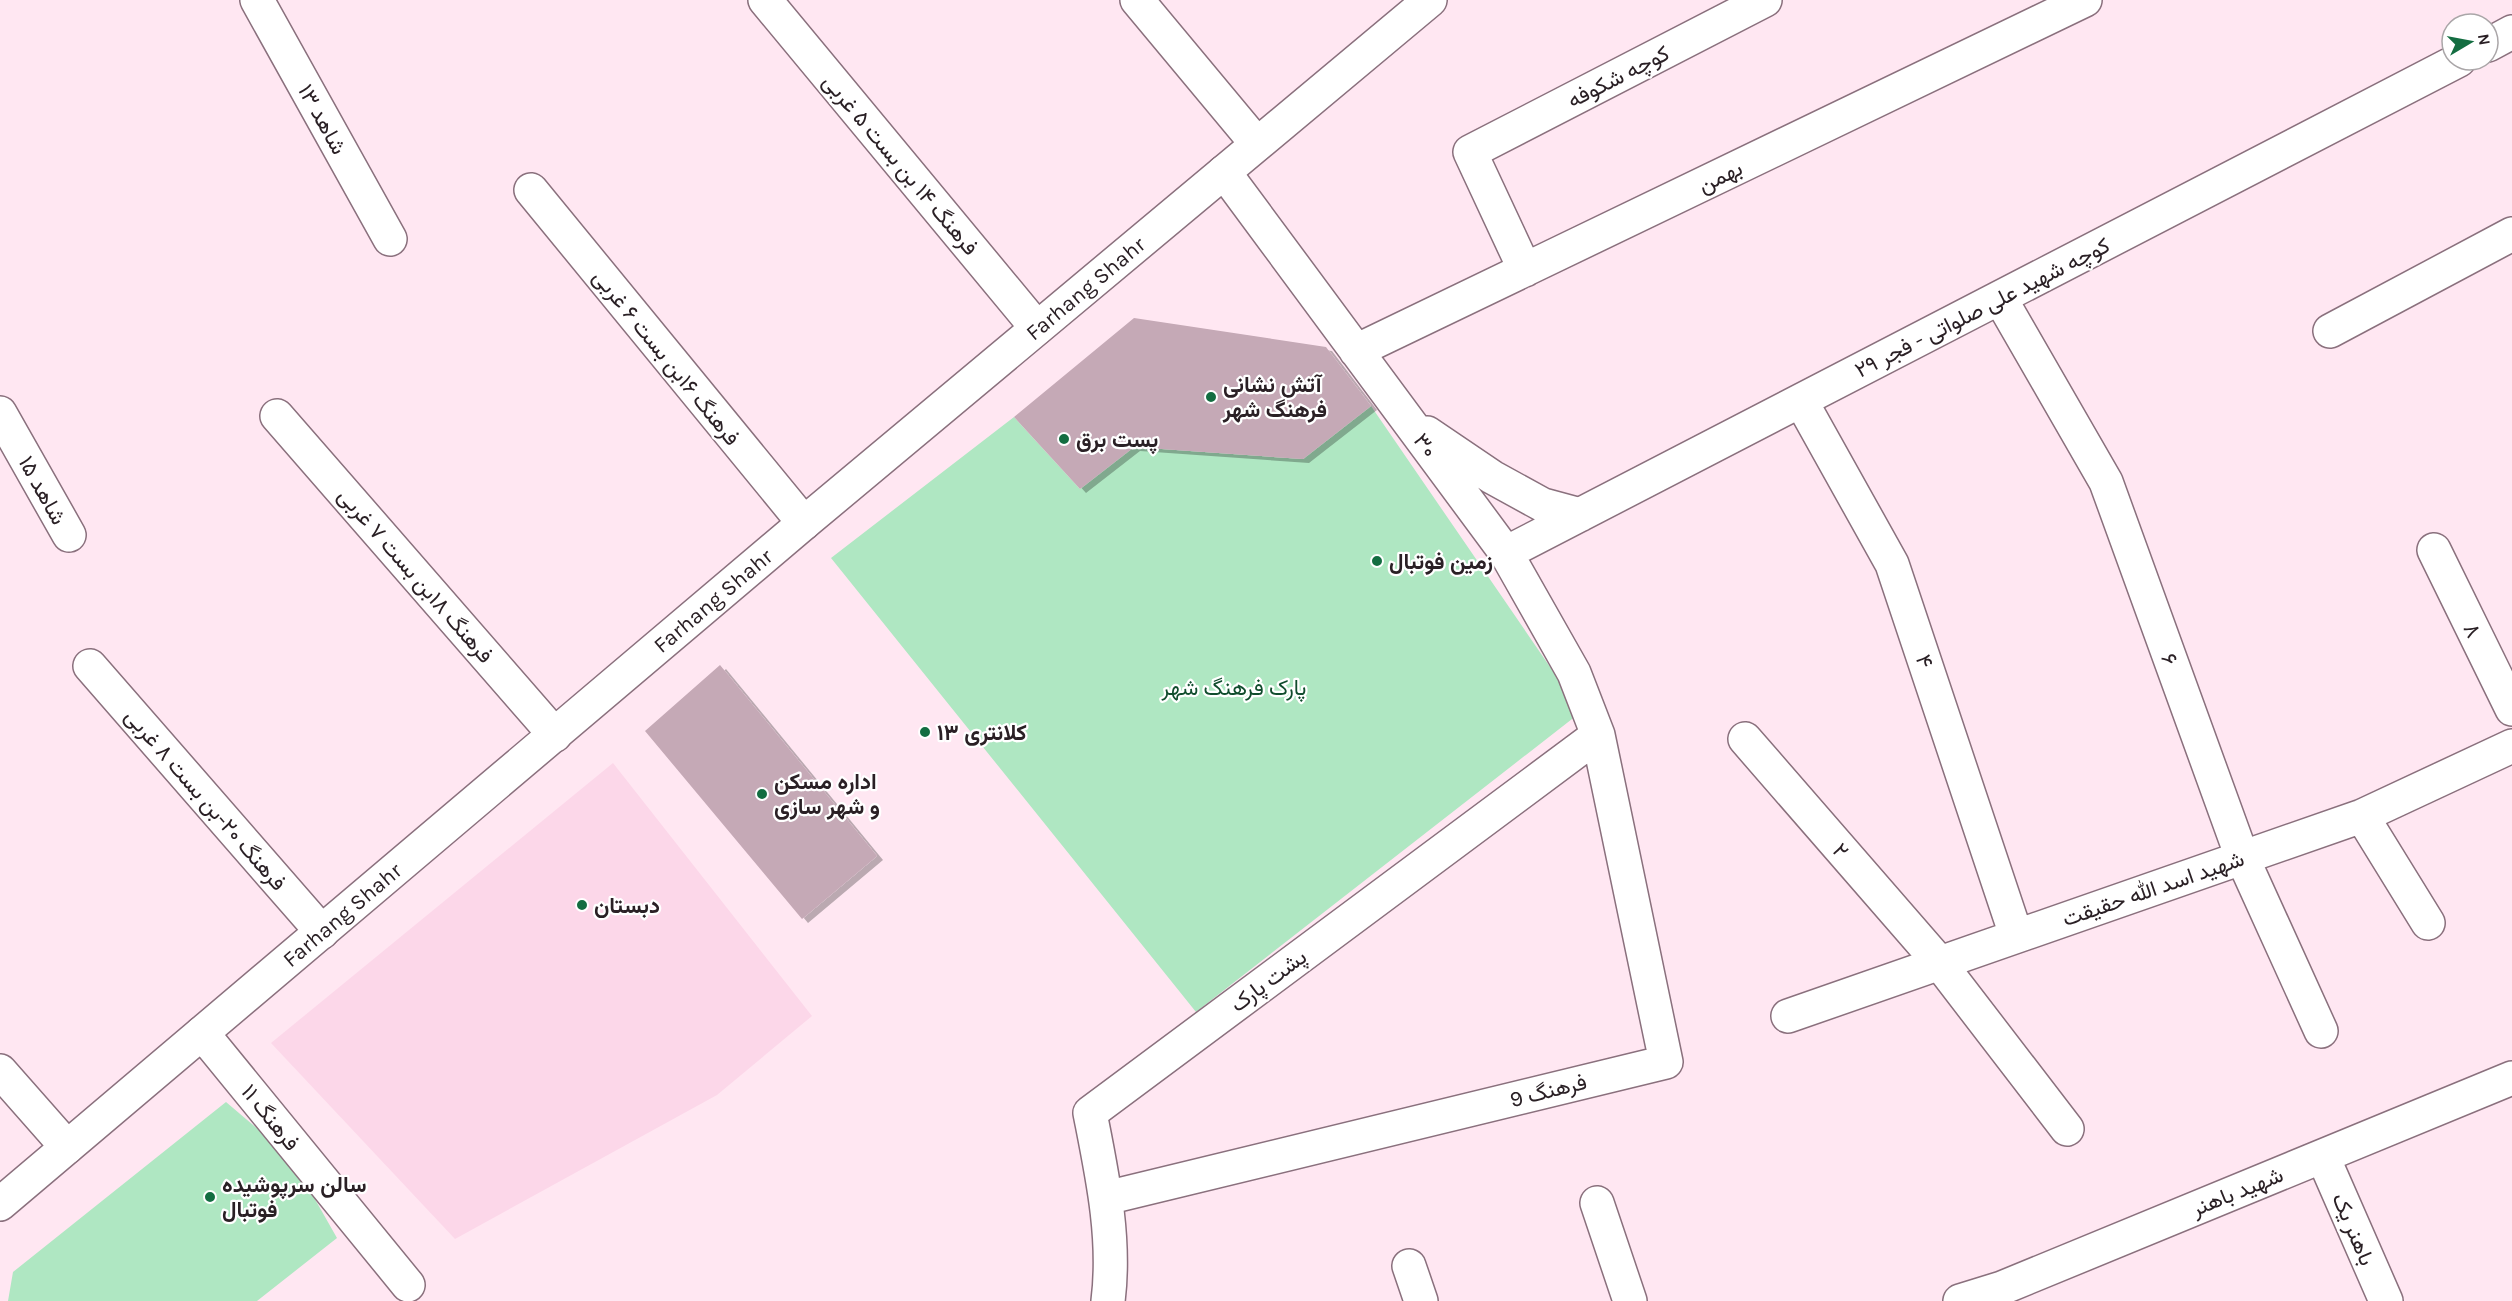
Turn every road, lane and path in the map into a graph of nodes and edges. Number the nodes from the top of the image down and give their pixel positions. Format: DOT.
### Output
graph roads {
  1 [pos="257,0"];
  2 [pos="765,0"];
  3 [pos="1137,0"];
  4 [pos="1431,0"];
  5 [pos="1765,0"];
  6 [pos="2085,0"];
  7 [pos="2440,69"];
  8 [pos="1257,144"];
  9 [pos="1224,172"];
  10 [pos="531,190"];
  11 [pos="2512,234"];
  12 [pos="390,238"];
  13 [pos="1524,270"];
  14 [pos="2000,298"];
  15 [pos="1037,328"];
  16 [pos="2330,330"];
  17 [pos="1356,351"];
  18 [pos="1801,401"];
  19 [pos="0,413"];
  20 [pos="277,416"];
  21 [pos="1407,419"];
  22 [pos="1580,515"];
  23 [pos="804,523"];
  24 [pos="69,535"];
  25 [pos="2434,550"];
  26 [pos="1506,553"];
  27 [pos="90,666"];
  28 [pos="2512,709"];
  29 [pos="555,735"];
  30 [pos="1598,735"];
  31 [pos="1745,739"];
  32 [pos="2512,746"];
  33 [pos="2362,816"];
  34 [pos="2242,857"];
  35 [pos="2428,923"];
  36 [pos="321,932"];
  37 [pos="2016,934"];
  38 [pos="1938,961"];
  39 [pos="1788,1016"];
  40 [pos="2321,1031"];
  41 [pos="202,1033"];
  42 [pos="0,1071"];
  43 [pos="2512,1078"];
  44 [pos="2067,1130"];
  45 [pos="67,1147"];
  46 [pos="2323,1157"];
  47 [pos="1106,1198"];
  48 [pos="1597,1203"];
  49 [pos="0,1204"];
  50 [pos="1409,1266"];
  51 [pos="408,1285"];
  52 [pos="1108,1301"];
  53 [pos="1421,1301"];
  54 [pos="1630,1301"];
  55 [pos="1960,1301"];
  56 [pos="2386,1301"];
  1 -- 12 [label="street, شاهد ۱۳"];
  2 -- 15 [label="street, فرهنگ ۱۴ بن بست ۵ غربی"];
  3 -- 8 [label="street"];
  4 -- 8 [label="street, Farhang Shahr"];
  5 -- 13 [label="street, کوچه شکوفه"];
  6 -- 13 [label="street, بهمن"];
  7 -- 14 [label="street, کوچه شهید علی صلواتی - فجر ۲۹"];
  8 -- 9 [label="street, Farhang Shahr"];
  9 -- 15 [label="street, Farhang Shahr"];
  9 -- 17 [label="street, ۳۰"];
  10 -- 23 [label="street, فرهنگ ۱۶بن بست ۶ غربی"];
  11 -- 16 [label="street"];
  13 -- 17 [label="street, بهمن"];
  14 -- 18 [label="street, کوچه شهید علی صلواتی - فجر ۲۹"];
  14 -- 34 [label="street, ۶"];
  15 -- 23 [label="street, Farhang Shahr"];
  17 -- 21 [label="street, ۳۰"];
  18 -- 22 [label="street, کوچه شهید علی صلواتی - فجر ۲۹"];
  18 -- 37 [label="street, ۴"];
  19 -- 24 [label="street, شاهد ۱۵"];
  20 -- 29 [label="street, فرهنگ ۱۸بن بست ۷ غربی"];
  21 -- 22 [label="street"];
  21 -- 26 [label="street, ۳۰"];
  22 -- 26 [label="street, کوچه شهید علی صلواتی - فجر ۲۹"];
  23 -- 29 [label="street, Farhang Shahr"];
  25 -- 28 [label="street, ۸"];
  26 -- 30 [label="street, ۳۰"];
  27 -- 36 [label="street, فرهنگ ۲۰-بن بست ۸ غربی"];
  29 -- 36 [label="street, Farhang Shahr"];
  30 -- 47 [label="street, پشت پارک"];
  30 -- 47 [label="street, فرهنگ 9"];
  31 -- 38 [label="street, ۲"];
  32 -- 33 [label="street, شهید اسد الله حقیقت"];
  33 -- 34 [label="street, شهید اسد الله حقیقت"];
  33 -- 35 [label="street"];
  34 -- 37 [label="street, شهید اسد الله حقیقت"];
  34 -- 40 [label="street, ۶"];
  36 -- 41 [label="street, Farhang Shahr"];
  37 -- 38 [label="street, شهید اسد الله حقیقت"];
  38 -- 39 [label="street, شهید اسد الله حقیقت"];
  38 -- 44 [label="street, ۲"];
  41 -- 45 [label="street, Farhang Shahr"];
  41 -- 51 [label="street, فرهنگ ۱۱"];
  42 -- 45 [label="street"];
  43 -- 46 [label="street, شهید باهنر"];
  45 -- 49 [label="street, Farhang Shahr"];
  46 -- 55 [label="street, شهید باهنر"];
  46 -- 56 [label="street, باهنر یک"];
  47 -- 52 [label="street, پشت پارک"];
  48 -- 54 [label="street"];
  50 -- 53 [label="street"];
}
